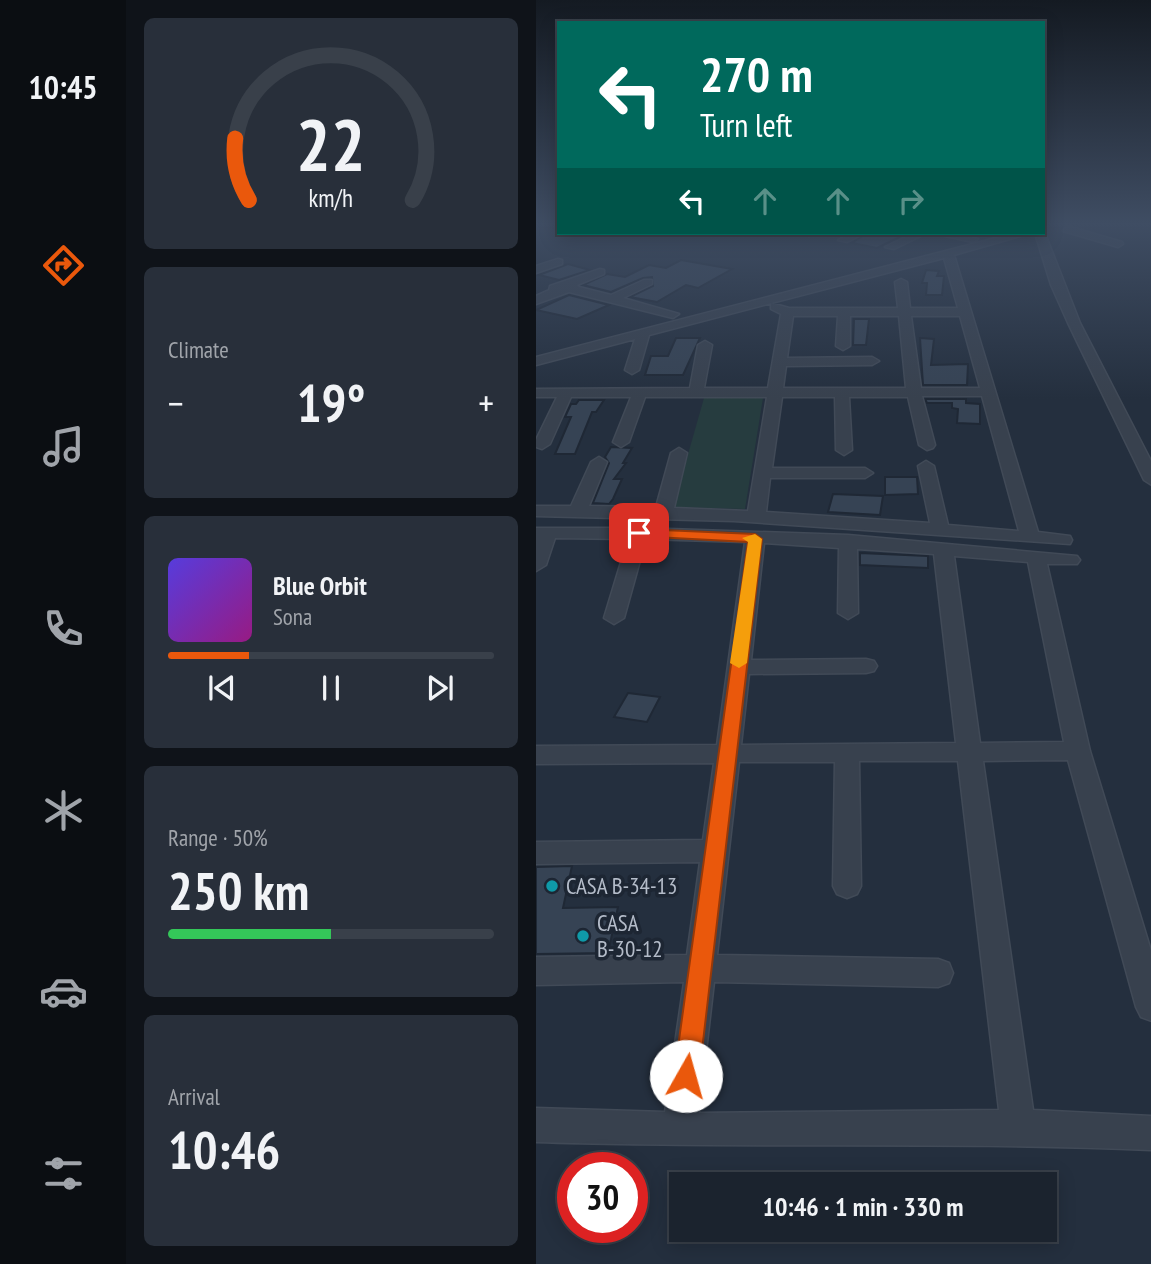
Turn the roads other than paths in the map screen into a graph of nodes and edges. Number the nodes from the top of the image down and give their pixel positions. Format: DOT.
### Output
graph roads {
  1 [pos="540,281"];
  2 [pos="578,281"];
  3 [pos="805,281"];
  4 [pos="841,281"];
  5 [pos="956,281"];
  6 [pos="1055,281"];
  7 [pos="649,282"];
  8 [pos="901,282"];
  9 [pos="564,287"];
  10 [pos="612,299"];
  11 [pos="536,300"];
  12 [pos="764,301"];
  13 [pos="787,312"];
  14 [pos="844,312"];
  15 [pos="904,312"];
  16 [pos="965,312"];
  17 [pos="673,314"];
  18 [pos="615,328"];
  19 [pos="643,333"];
  20 [pos="705,345"];
  21 [pos="843,346"];
  22 [pos="536,361"];
  23 [pos="872,361"];
  24 [pos="779,362"];
  25 [pos="632,370"];
  26 [pos="914,392"];
  27 [pos="987,392"];
  28 [pos="536,393"];
  29 [pos="639,394"];
  30 [pos="696,394"];
  31 [pos="773,394"];
  32 [pos="842,394"];
  33 [pos="565,395"];
  34 [pos="621,442"];
  35 [pos="542,444"];
  36 [pos="927,445"];
  37 [pos="844,450"];
  38 [pos="679,453"];
  39 [pos="599,462"];
  40 [pos="926,466"];
  41 [pos="762,473"];
  42 [pos="865,473"];
  43 [pos="1151,480"];
  44 [pos="578,511"];
  45 [pos="536,512"];
  46 [pos="664,512"];
  47 [pos="756,528"];
  48 [pos="542,533"];
  49 [pos="639,533"];
  50 [pos="941,539"];
  51 [pos="1063,540"];
  52 [pos="848,541"];
  53 [pos="1033,547"];
  54 [pos="1070,560"];
  55 [pos="536,565"];
  56 [pos="848,613"];
  57 [pos="614,618"];
  58 [pos="866,666"];
  59 [pos="738,667"];
  60 [pos="1078,751"];
  61 [pos="968,752"];
  62 [pos="847,754"];
  63 [pos="536,755"];
  64 [pos="727,755"];
  65 [pos="714,851"];
  66 [pos="536,853"];
  67 [pos="847,886"];
  68 [pos="699,968"];
  69 [pos="536,971"];
  70 [pos="938,973"];
  71 [pos="1151,1007"];
  72 [pos="536,1125"];
  73 [pos="1018,1128"];
  74 [pos="680,1130"];
  75 [pos="1151,1133"];
  1 -- 9 [label="street"];
  2 -- 9 [label="street"];
  3 -- 17 [label="street"];
  4 -- 12 [label="street"];
  5 -- 16 [label="street"];
  6 -- 43 [label="street"];
  7 -- 10 [label="street"];
  8 -- 15 [label="street"];
  9 -- 10 [label="street"];
  9 -- 11 [label="street"];
  10 -- 17 [label="street"];
  12 -- 13 [label="street"];
  12 -- 19 [label="street"];
  13 -- 14 [label="street"];
  13 -- 24 [label="street"];
  14 -- 15 [label="street"];
  14 -- 21 [label="street"];
  15 -- 16 [label="street"];
  15 -- 26 [label="street"];
  16 -- 27 [label="street"];
  17 -- 18 [label="street"];
  19 -- 22 [label="street"];
  19 -- 25 [label="street"];
  20 -- 30 [label="street"];
  23 -- 24 [label="street"];
  24 -- 31 [label="street"];
  26 -- 27 [label="street"];
  26 -- 32 [label="street"];
  26 -- 36 [label="street"];
  27 -- 53 [label="street"];
  28 -- 33 [label="street"];
  29 -- 30 [label="street"];
  29 -- 33 [label="street"];
  29 -- 34 [label="street"];
  30 -- 31 [label="street"];
  31 -- 32 [label="street"];
  31 -- 41 [label="street"];
  32 -- 37 [label="street"];
  33 -- 35 [label="street"];
  38 -- 46 [label="street"];
  39 -- 44 [label="street"];
  40 -- 50 [label="street"];
  41 -- 42 [label="street"];
  41 -- 47 [label="street"];
  44 -- 45 [label="street"];
  44 -- 46 [label="street"];
  46 -- 47 [label="street"];
  47 -- 49 [label="street"];
  47 -- 50 [label="street"];
  47 -- 52 [label="street"];
  47 -- 59 [label="street"];
  48 -- 49 [label="street"];
  48 -- 55 [label="street"];
  49 -- 57 [label="street"];
  50 -- 52 [label="street"];
  50 -- 53 [label="street"];
  50 -- 61 [label="street"];
  51 -- 53 [label="street"];
  52 -- 56 [label="street"];
  53 -- 54 [label="street"];
  53 -- 60 [label="street"];
  58 -- 59 [label="street"];
  59 -- 64 [label="street"];
  60 -- 61 [label="street"];
  60 -- 71 [label="street"];
  61 -- 62 [label="street"];
  61 -- 73 [label="street"];
  62 -- 64 [label="street"];
  62 -- 67 [label="street"];
  63 -- 64 [label="street"];
  64 -- 65 [label="street"];
  65 -- 66 [label="street"];
  65 -- 68 [label="street"];
  68 -- 69 [label="street"];
  68 -- 70 [label="street"];
  68 -- 74 [label="street"];
  72 -- 74 [label="street"];
  73 -- 74 [label="street"];
  73 -- 75 [label="street"];
}
